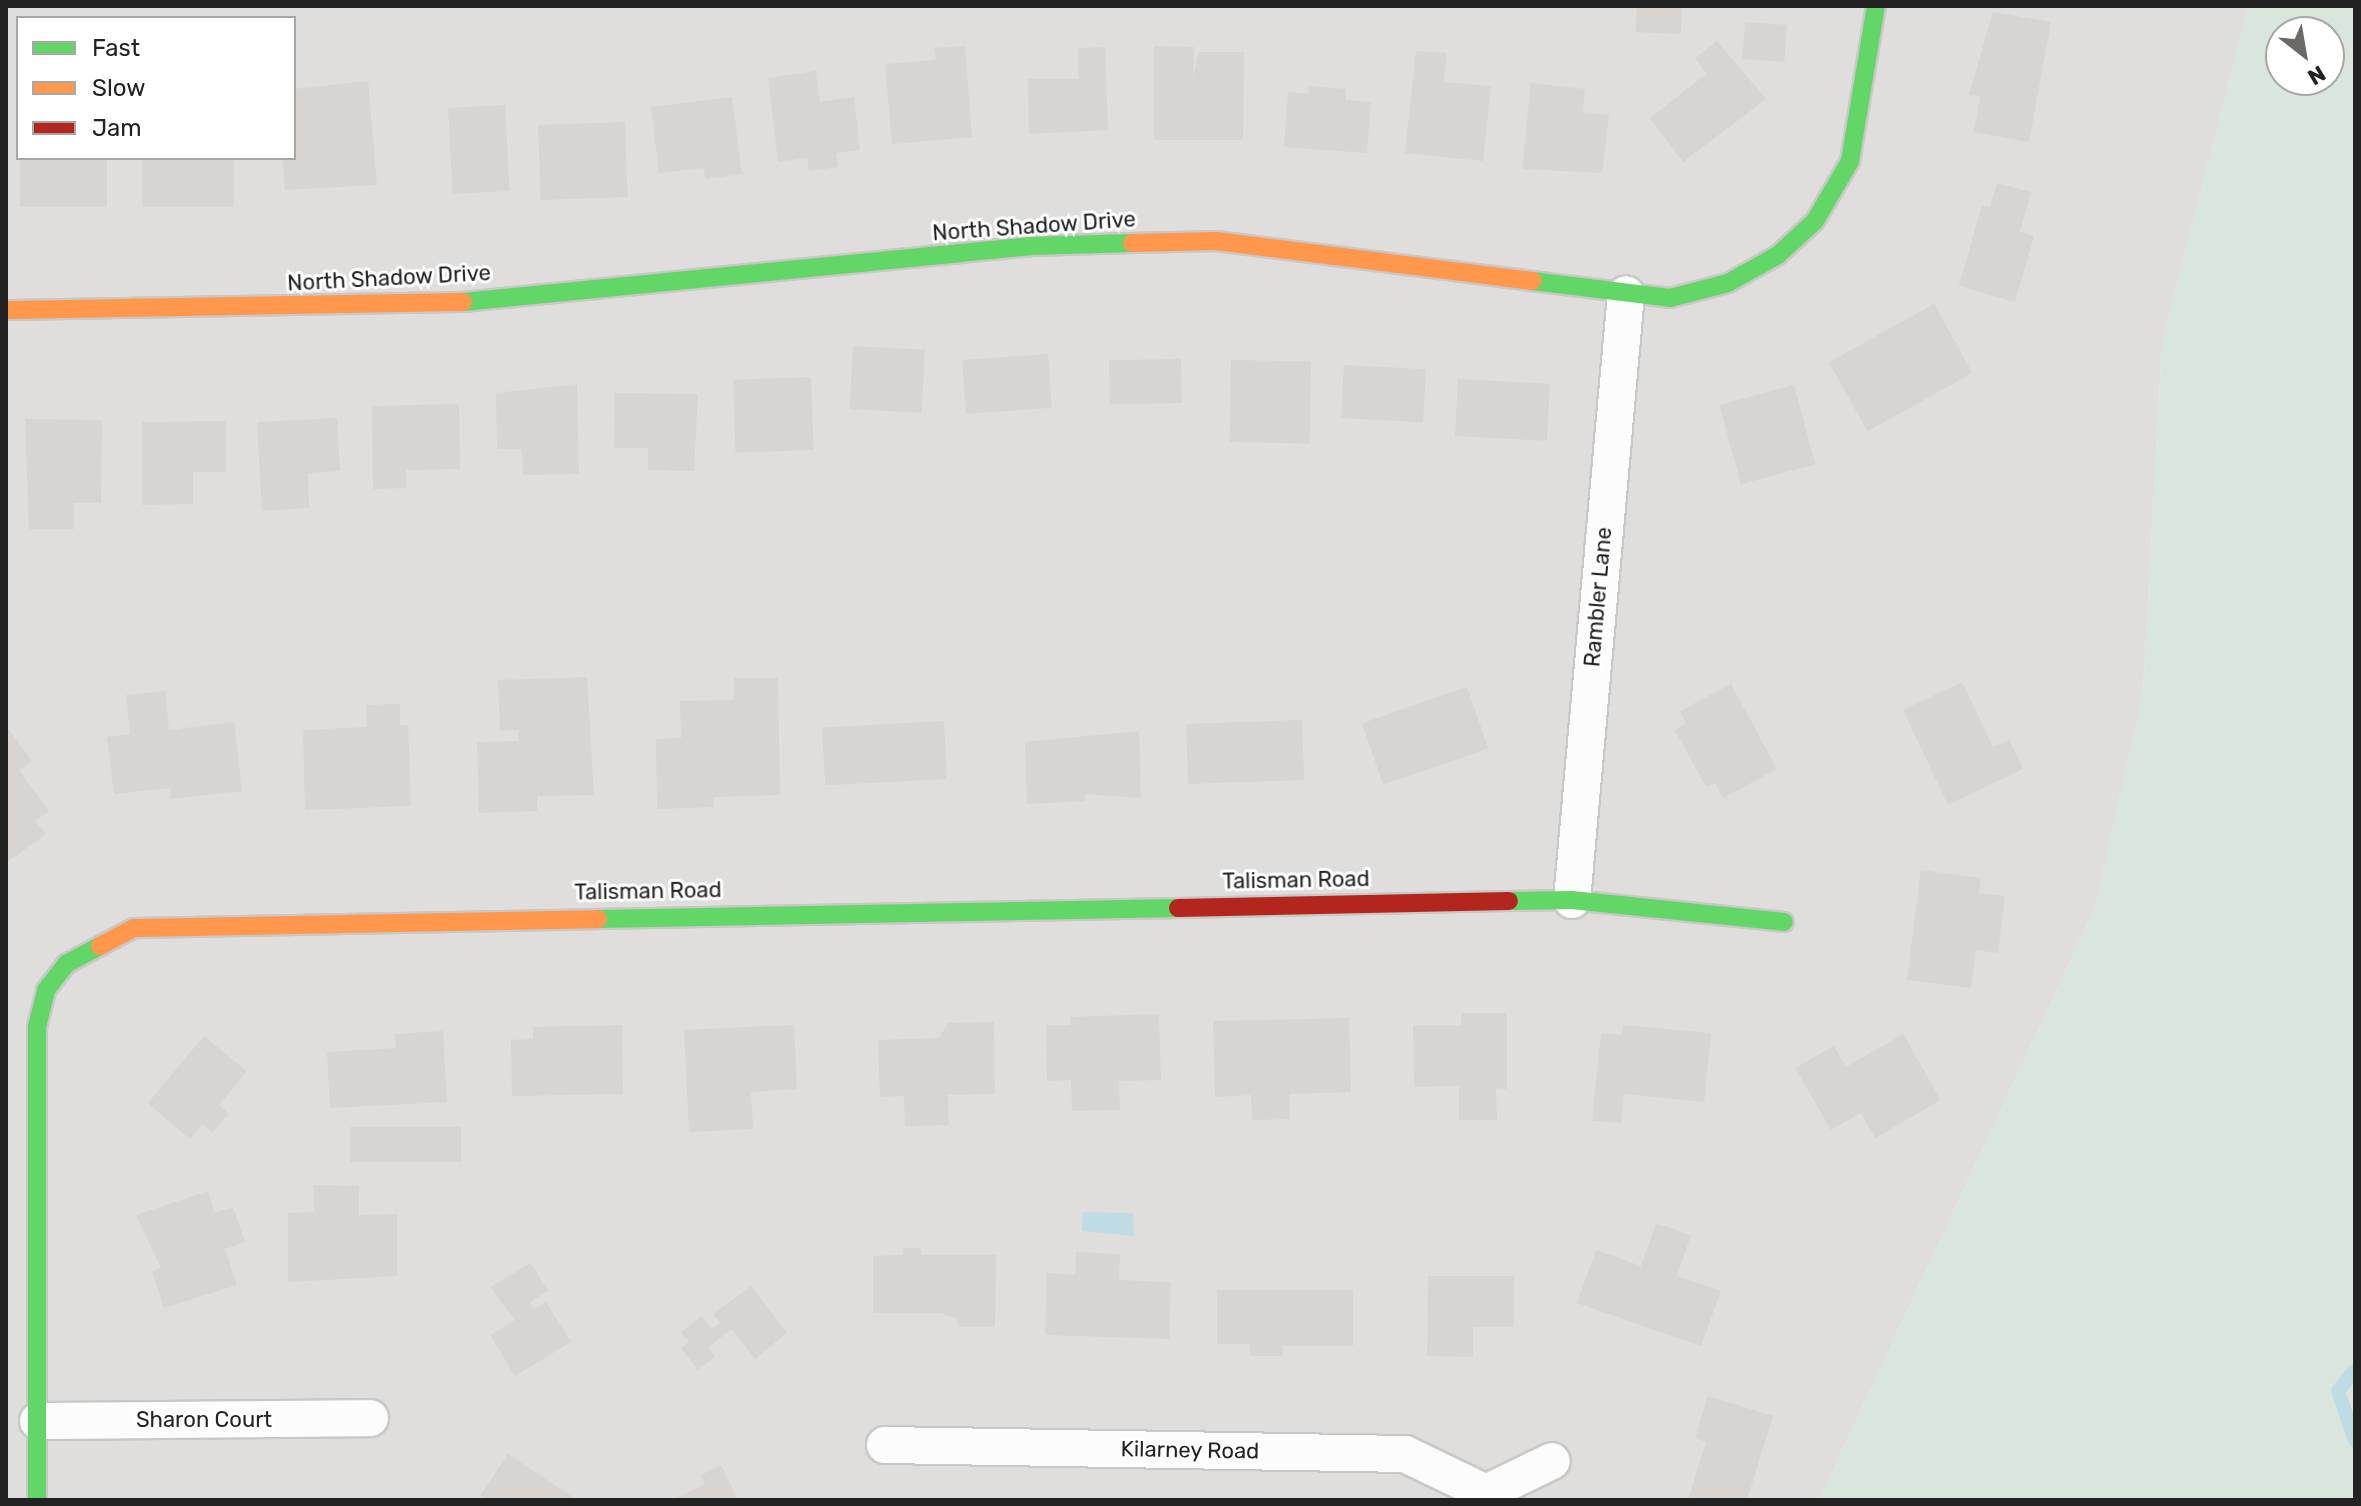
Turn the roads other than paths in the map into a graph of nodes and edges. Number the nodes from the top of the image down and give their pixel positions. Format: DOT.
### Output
graph roads {
  1 [pos="1876,6"];
  2 [pos="1626,294"];
  3 [pos="6,310"];
  4 [pos="1572,900"];
  5 [pos="1784,922"];
  6 [pos="370,1418"];
  7 [pos="38,1421"];
  8 [pos="885,1445"];
  9 [pos="1552,1461"];
  10 [pos="1486,1496"];
  11 [pos="37,1500"];
  1 -- 2 [label="street, North Shadow Drive"];
  2 -- 3 [label="street, North Shadow Drive"];
  2 -- 4 [label="street, Rambler Lane"];
  4 -- 5 [label="street, Talisman Road"];
  4 -- 7 [label="street, Talisman Road"];
  6 -- 7 [label="street, Sharon Court"];
  7 -- 11 [label="street, Talisman Road"];
  8 -- 10 [label="street, Kilarney Road"];
  9 -- 10 [label="street, Kilarney Road"];
}
